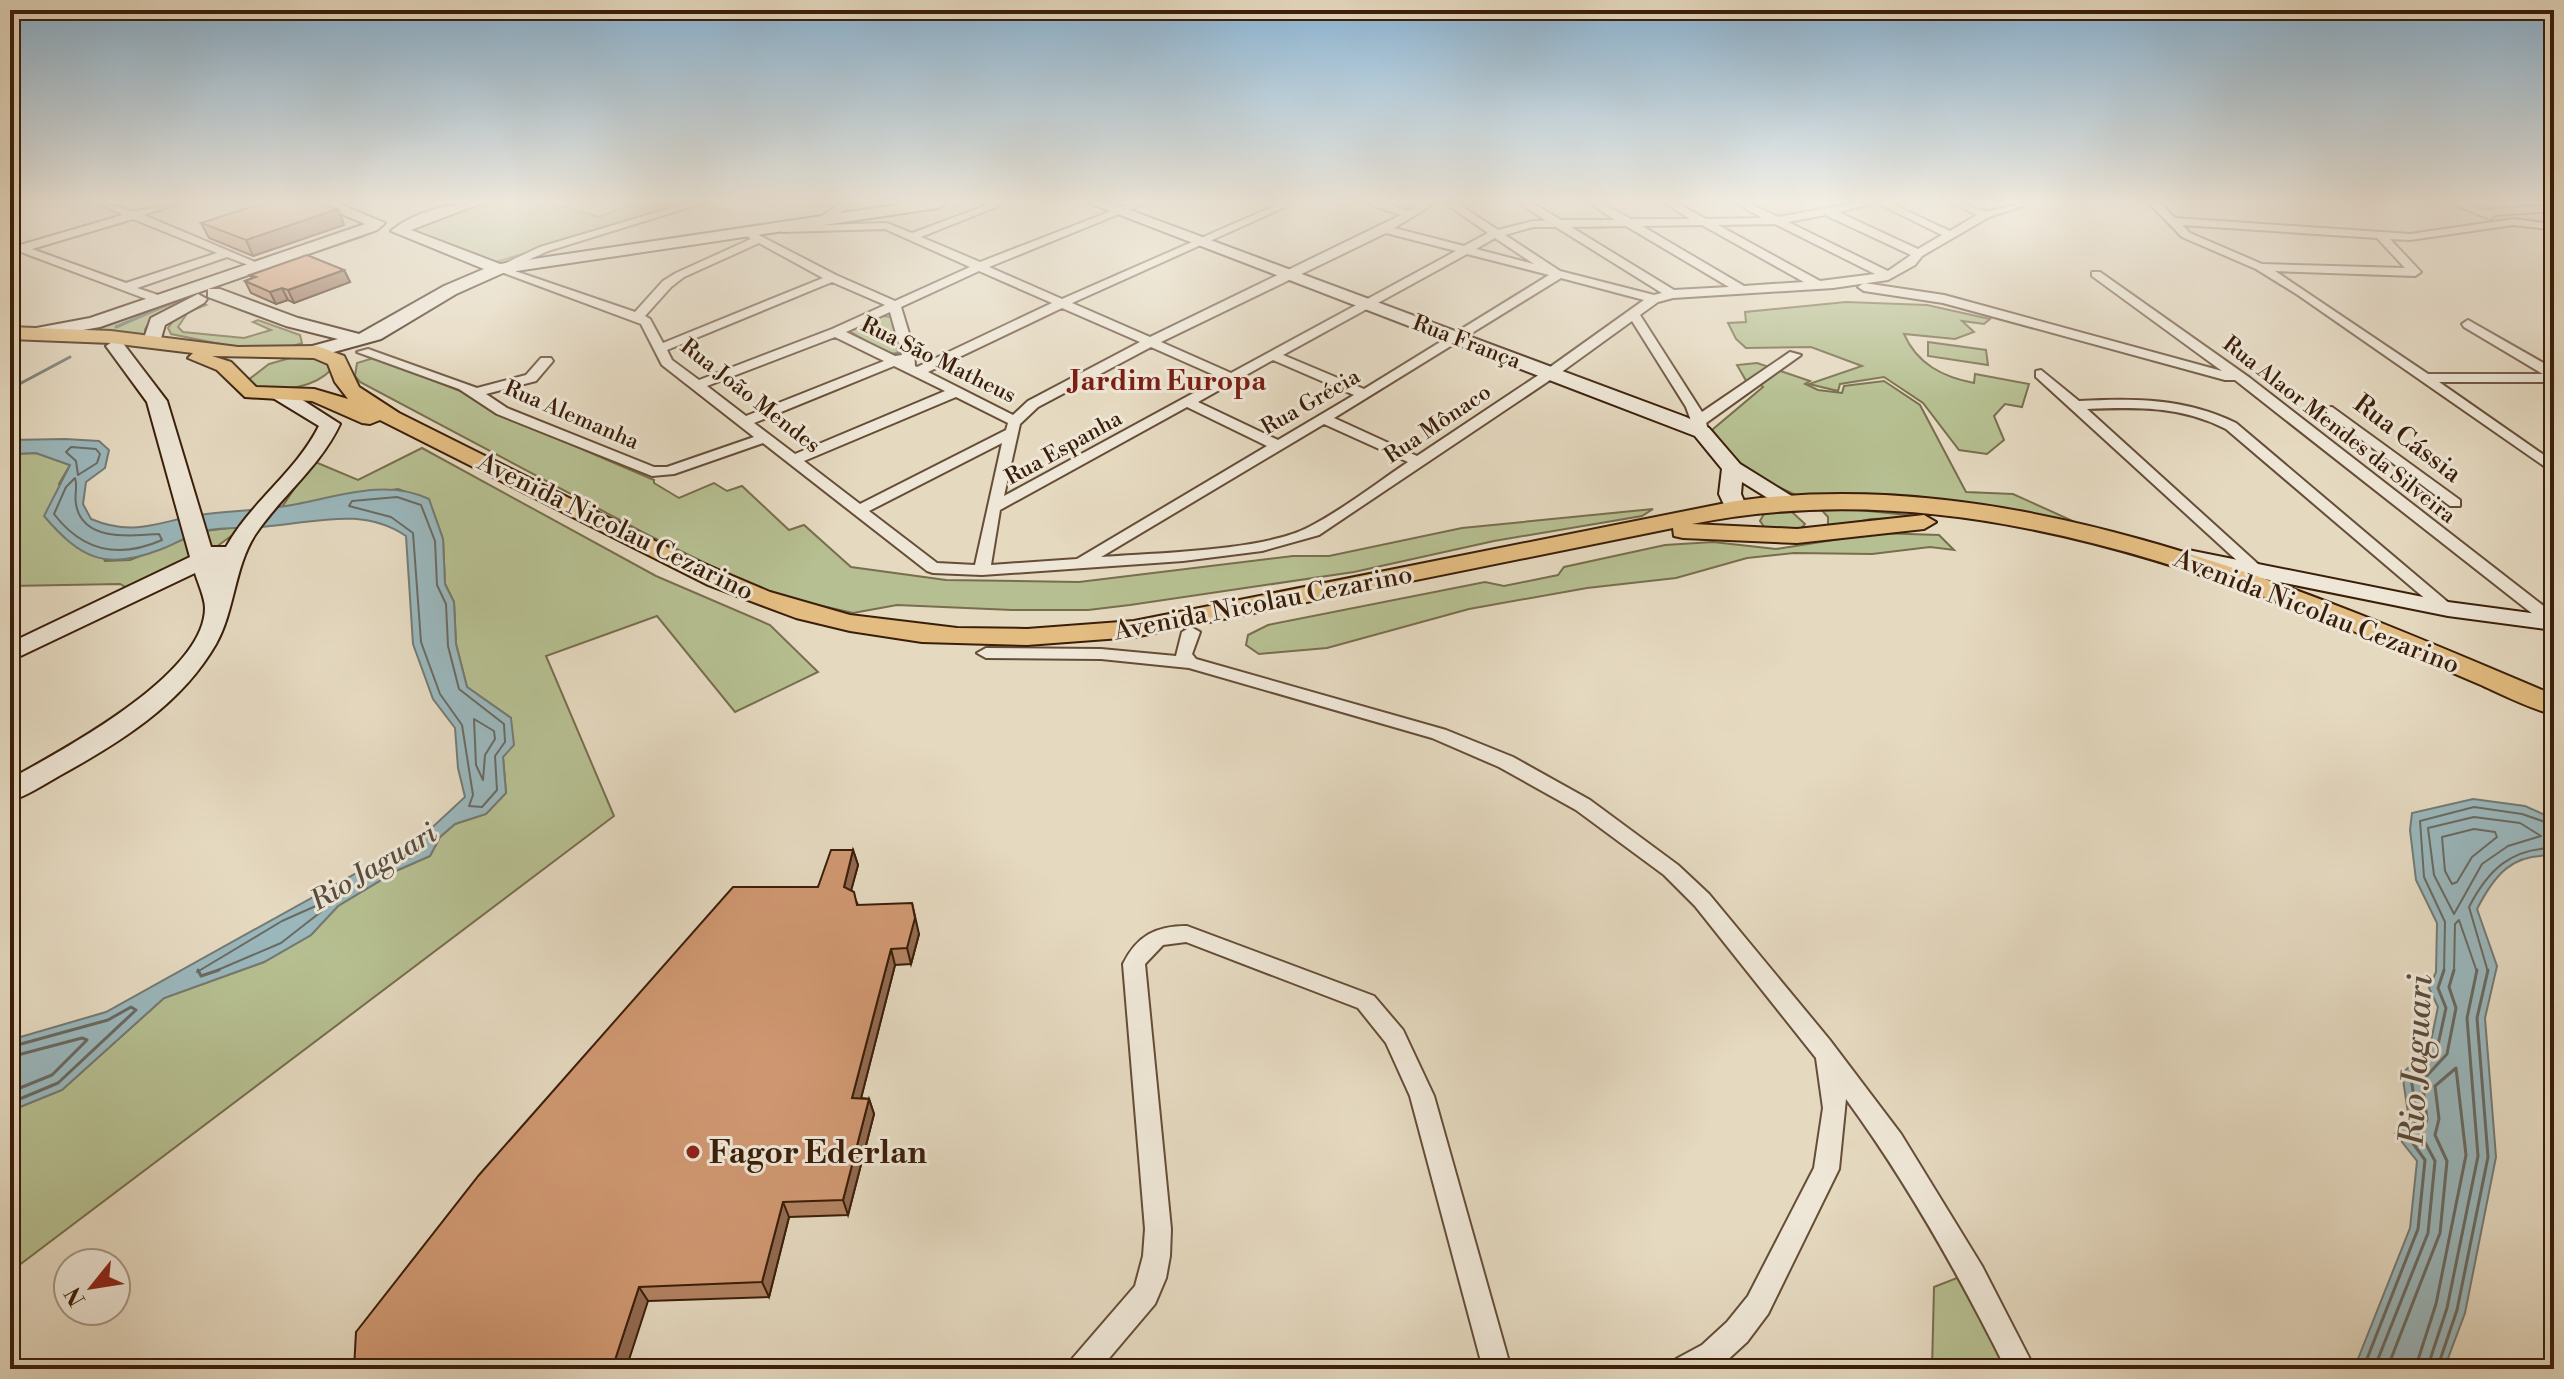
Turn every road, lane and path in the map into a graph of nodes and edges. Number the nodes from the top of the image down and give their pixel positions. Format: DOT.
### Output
graph roads {
  1 [pos="71,267"];
  2 [pos="186,267"];
  3 [pos="249,267"];
  4 [pos="282,267"];
  5 [pos="495,267"];
  6 [pos="505,267"];
  7 [pos="695,267"];
  8 [pos="811,267"];
  9 [pos="978,267"];
  10 [pos="984,267"];
  11 [pos="1142,267"];
  12 [pos="1274,267"];
  13 [pos="1305,267"];
  14 [pos="1436,267"];
  15 [pos="1529,267"];
  16 [pos="1546,267"];
  17 [pos="1628,267"];
  18 [pos="1704,267"];
  19 [pos="1786,267"];
  20 [pos="1870,267"];
  21 [pos="1914,267"];
  22 [pos="2260,267"];
  23 [pos="2271,267"];
  24 [pos="2411,267"];
  25 [pos="499,269"];
  26 [pos="1917,269"];
  27 [pos="1291,274"];
  28 [pos="2096,274"];
  29 [pos="1558,275"];
  30 [pos="1888,276"];
  31 [pos="832,278"];
  32 [pos="1816,284"];
  33 [pos="1833,284"];
  34 [pos="130,286"];
  35 [pos="1739,288"];
  36 [pos="214,293"];
  37 [pos="1672,294"];
  38 [pos="157,299"];
  39 [pos="1654,299"];
  40 [pos="1944,299"];
  41 [pos="1369,303"];
  42 [pos="1060,304"];
  43 [pos="894,305"];
  44 [pos="1634,315"];
  45 [pos="637,317"];
  46 [pos="292,322"];
  47 [pos="2468,324"];
  48 [pos="836,332"];
  49 [pos="1459,338"];
  50 [pos="15,339"];
  51 [pos="152,341"];
  52 [pos="366,342"];
  53 [pos="1150,342"];
  54 [pos="115,346"];
  55 [pos="659,349"];
  56 [pos="307,352"];
  57 [pos="1795,355"];
  58 [pos="1276,357"];
  59 [pos="546,361"];
  60 [pos="907,364"];
  61 [pos="339,366"];
  62 [pos="1551,373"];
  63 [pos="2041,374"];
  64 [pos="2554,376"];
  65 [pos="1232,378"];
  66 [pos="2429,378"];
  67 [pos="2245,381"];
  68 [pos="239,383"];
  69 [pos="698,385"];
  70 [pos="955,392"];
  71 [pos="284,393"];
  72 [pos="475,393"];
  73 [pos="1366,395"];
  74 [pos="1187,402"];
  75 [pos="2076,405"];
  76 [pos="2332,411"];
  77 [pos="1327,420"];
  78 [pos="747,421"];
  79 [pos="1014,426"];
  80 [pos="1701,426"];
  81 [pos="767,437"];
  82 [pos="2374,441"];
  83 [pos="1277,445"];
  84 [pos="2329,446"];
  85 [pos="797,459"];
  86 [pos="1419,462"];
  87 [pos="1733,468"];
  88 [pos="2554,469"];
  89 [pos="1787,500"];
  90 [pos="2455,503"];
  91 [pos="993,508"];
  92 [pos="1736,508"];
  93 [pos="860,510"];
  94 [pos="1756,534"];
  95 [pos="1797,536"];
  96 [pos="237,548"];
  97 [pos="2166,552"];
  98 [pos="203,557"];
  99 [pos="1082,562"];
  100 [pos="933,568"];
  101 [pos="982,570"];
  102 [pos="2261,574"];
  103 [pos="216,606"];
  104 [pos="2448,609"];
  105 [pos="2554,623"];
  106 [pos="1191,632"];
  107 [pos="10,653"];
  108 [pos="986,653"];
  109 [pos="1190,663"];
  110 [pos="2554,706"];
  111 [pos="2554,726"];
  112 [pos="10,791"];
  113 [pos="1821,1046"];
  114 [pos="1082,1369"];
  115 [pos="1497,1369"];
  116 [pos="1686,1369"];
  117 [pos="2021,1369"];
  1 -- 34 [label="street"];
  2 -- 34 [label="street"];
  3 -- 38 [label="street"];
  4 -- 36 [label="street"];
  5 -- 25 [label="street"];
  6 -- 25 [label="street"];
  7 -- 45 [label="street"];
  8 -- 31 [label="street"];
  9 -- 43 [label="street"];
  10 -- 42 [label="street"];
  11 -- 42 [label="street"];
  12 -- 27 [label="street, Rua França"];
  13 -- 27 [label="street"];
  14 -- 41 [label="street, Rua Espanha"];
  15 -- 29 [label="street"];
  16 -- 29 [label="street"];
  17 -- 37 [label="street"];
  18 -- 35 [label="street"];
  19 -- 32 [label="street"];
  20 -- 30 [label="street"];
  21 -- 26 [label="street"];
  22 -- 66 [label="street"];
  23 -- 24 [label="street"];
  25 -- 45 [label="street"];
  25 -- 52 [label="street"];
  26 -- 30 [label="street, Rua Mônaco"];
  26 -- 40 [label="street"];
  27 -- 41 [label="street, Rua França"];
  27 -- 53 [label="street"];
  28 -- 67 [label="street, Rua Alaor Mendes da Silveira"];
  29 -- 39 [label="street"];
  29 -- 49 [label="street, Rua Grécia"];
  30 -- 33 [label="street, Rua Mônaco"];
  31 -- 43 [label="street"];
  31 -- 55 [label="street"];
  32 -- 33 [label="street, Rua Mônaco"];
  32 -- 35 [label="street, Rua Mônaco"];
  33 -- 40 [label="street"];
  34 -- 38 [label="street"];
  35 -- 37 [label="street, Rua Mônaco"];
  36 -- 46 [label="street"];
  36 -- 51 [label="street"];
  37 -- 39 [label="street, Rua Mônaco"];
  38 -- 50 [label="street"];
  39 -- 44 [label="street, Rua Mônaco"];
  40 -- 67 [label="street"];
  41 -- 49 [label="street, Rua França"];
  41 -- 58 [label="street, Rua Espanha"];
  42 -- 53 [label="street"];
  42 -- 60 [label="street"];
  43 -- 48 [label="street"];
  43 -- 60 [label="street"];
  44 -- 62 [label="street, Rua Mônaco"];
  44 -- 80 [label="street"];
  45 -- 55 [label="street, Rua João Mendes"];
  46 -- 52 [label="street"];
  46 -- 56 [label="street"];
  47 -- 64 [label="street"];
  48 -- 60 [label="street, Rua São Matheus"];
  48 -- 69 [label="street"];
  49 -- 62 [label="street, Rua França"];
  49 -- 73 [label="street, Rua Grécia"];
  50 -- 51 [label="main road, Avenida Nicolau Cezarino"];
  50 -- 54 [label="main road, Avenida Nicolau Cezarino"];
  51 -- 56 [label="main road, Avenida Nicolau Cezarino"];
  52 -- 56 [label="street"];
  52 -- 61 [label="street"];
  52 -- 72 [label="street, Rua Alemanha"];
  53 -- 65 [label="street"];
  53 -- 79 [label="street"];
  54 -- 68 [label="main road, Avenida Nicolau Cezarino"];
  54 -- 98 [label="street"];
  55 -- 69 [label="street, Rua João Mendes"];
  56 -- 61 [label="main road, Avenida Nicolau Cezarino"];
  56 -- 68 [label="main road"];
  57 -- 80 [label="street"];
  58 -- 65 [label="street, Rua Espanha"];
  58 -- 73 [label="street"];
  59 -- 72 [label="street"];
  60 -- 70 [label="street, Rua São Matheus"];
  60 -- 78 [label="street"];
  61 -- 71 [label="main road"];
  61 -- 92 [label="main road, Avenida Nicolau Cezarino"];
  62 -- 80 [label="street, Rua França"];
  62 -- 86 [label="street, Rua Mônaco"];
  63 -- 75 [label="street"];
  64 -- 66 [label="street"];
  65 -- 74 [label="street, Rua Espanha"];
  66 -- 88 [label="street"];
  67 -- 84 [label="street, Rua Alaor Mendes da Silveira"];
  68 -- 71 [label="main road, Avenida Nicolau Cezarino"];
  69 -- 78 [label="street, Rua João Mendes"];
  70 -- 79 [label="street, Rua São Matheus"];
  70 -- 85 [label="street"];
  71 -- 96 [label="street"];
  71 -- 108 [label="main road, Avenida Nicolau Cezarino"];
  72 -- 81 [label="street, Rua Alemanha"];
  73 -- 77 [label="street, Rua Grécia"];
  74 -- 83 [label="street"];
  74 -- 91 [label="street, Rua Espanha"];
  75 -- 102 [label="street"];
  75 -- 104 [label="street"];
  76 -- 82 [label="street, Rua Cássia"];
  77 -- 83 [label="street, Rua Grécia"];
  77 -- 86 [label="street"];
  78 -- 81 [label="street, Rua João Mendes"];
  79 -- 91 [label="street, Rua São Matheus"];
  79 -- 93 [label="street"];
  80 -- 87 [label="street, Rua França"];
  81 -- 85 [label="street, Rua João Mendes"];
  82 -- 84 [label="street"];
  82 -- 90 [label="street, Rua Cássia"];
  83 -- 99 [label="street, Rua Grécia"];
  84 -- 105 [label="street, Rua Alaor Mendes da Silveira"];
  85 -- 93 [label="street, Rua João Mendes"];
  86 -- 99 [label="street, Rua Mônaco"];
  87 -- 89 [label="street, Rua França"];
  87 -- 92 [label="street"];
  89 -- 92 [label="main road, Avenida Nicolau Cezarino"];
  89 -- 95 [label="main road"];
  89 -- 97 [label="main road, Avenida Nicolau Cezarino"];
  91 -- 101 [label="street, Rua São Matheus"];
  92 -- 94 [label="main road"];
  93 -- 100 [label="street, Rua João Mendes"];
  94 -- 95 [label="main road, Avenida Nicolau Cezarino"];
  94 -- 106 [label="main road, Avenida Nicolau Cezarino"];
  95 -- 111 [label="main road, Avenida Nicolau Cezarino"];
  96 -- 98 [label="street"];
  96 -- 103 [label="street"];
  97 -- 102 [label="street"];
  97 -- 110 [label="main road, Avenida Nicolau Cezarino"];
  98 -- 103 [label="street"];
  98 -- 107 [label="street"];
  99 -- 101 [label="street, Rua Mônaco"];
  100 -- 101 [label="street, Rua Mônaco"];
  102 -- 104 [label="street"];
  103 -- 112 [label="street"];
  104 -- 105 [label="street"];
  106 -- 108 [label="main road, Avenida Nicolau Cezarino"];
  106 -- 109 [label="street"];
  108 -- 109 [label="street"];
  109 -- 113 [label="street"];
  113 -- 116 [label="street"];
  113 -- 117 [label="street"];
  114 -- 115 [label="street"];
}
